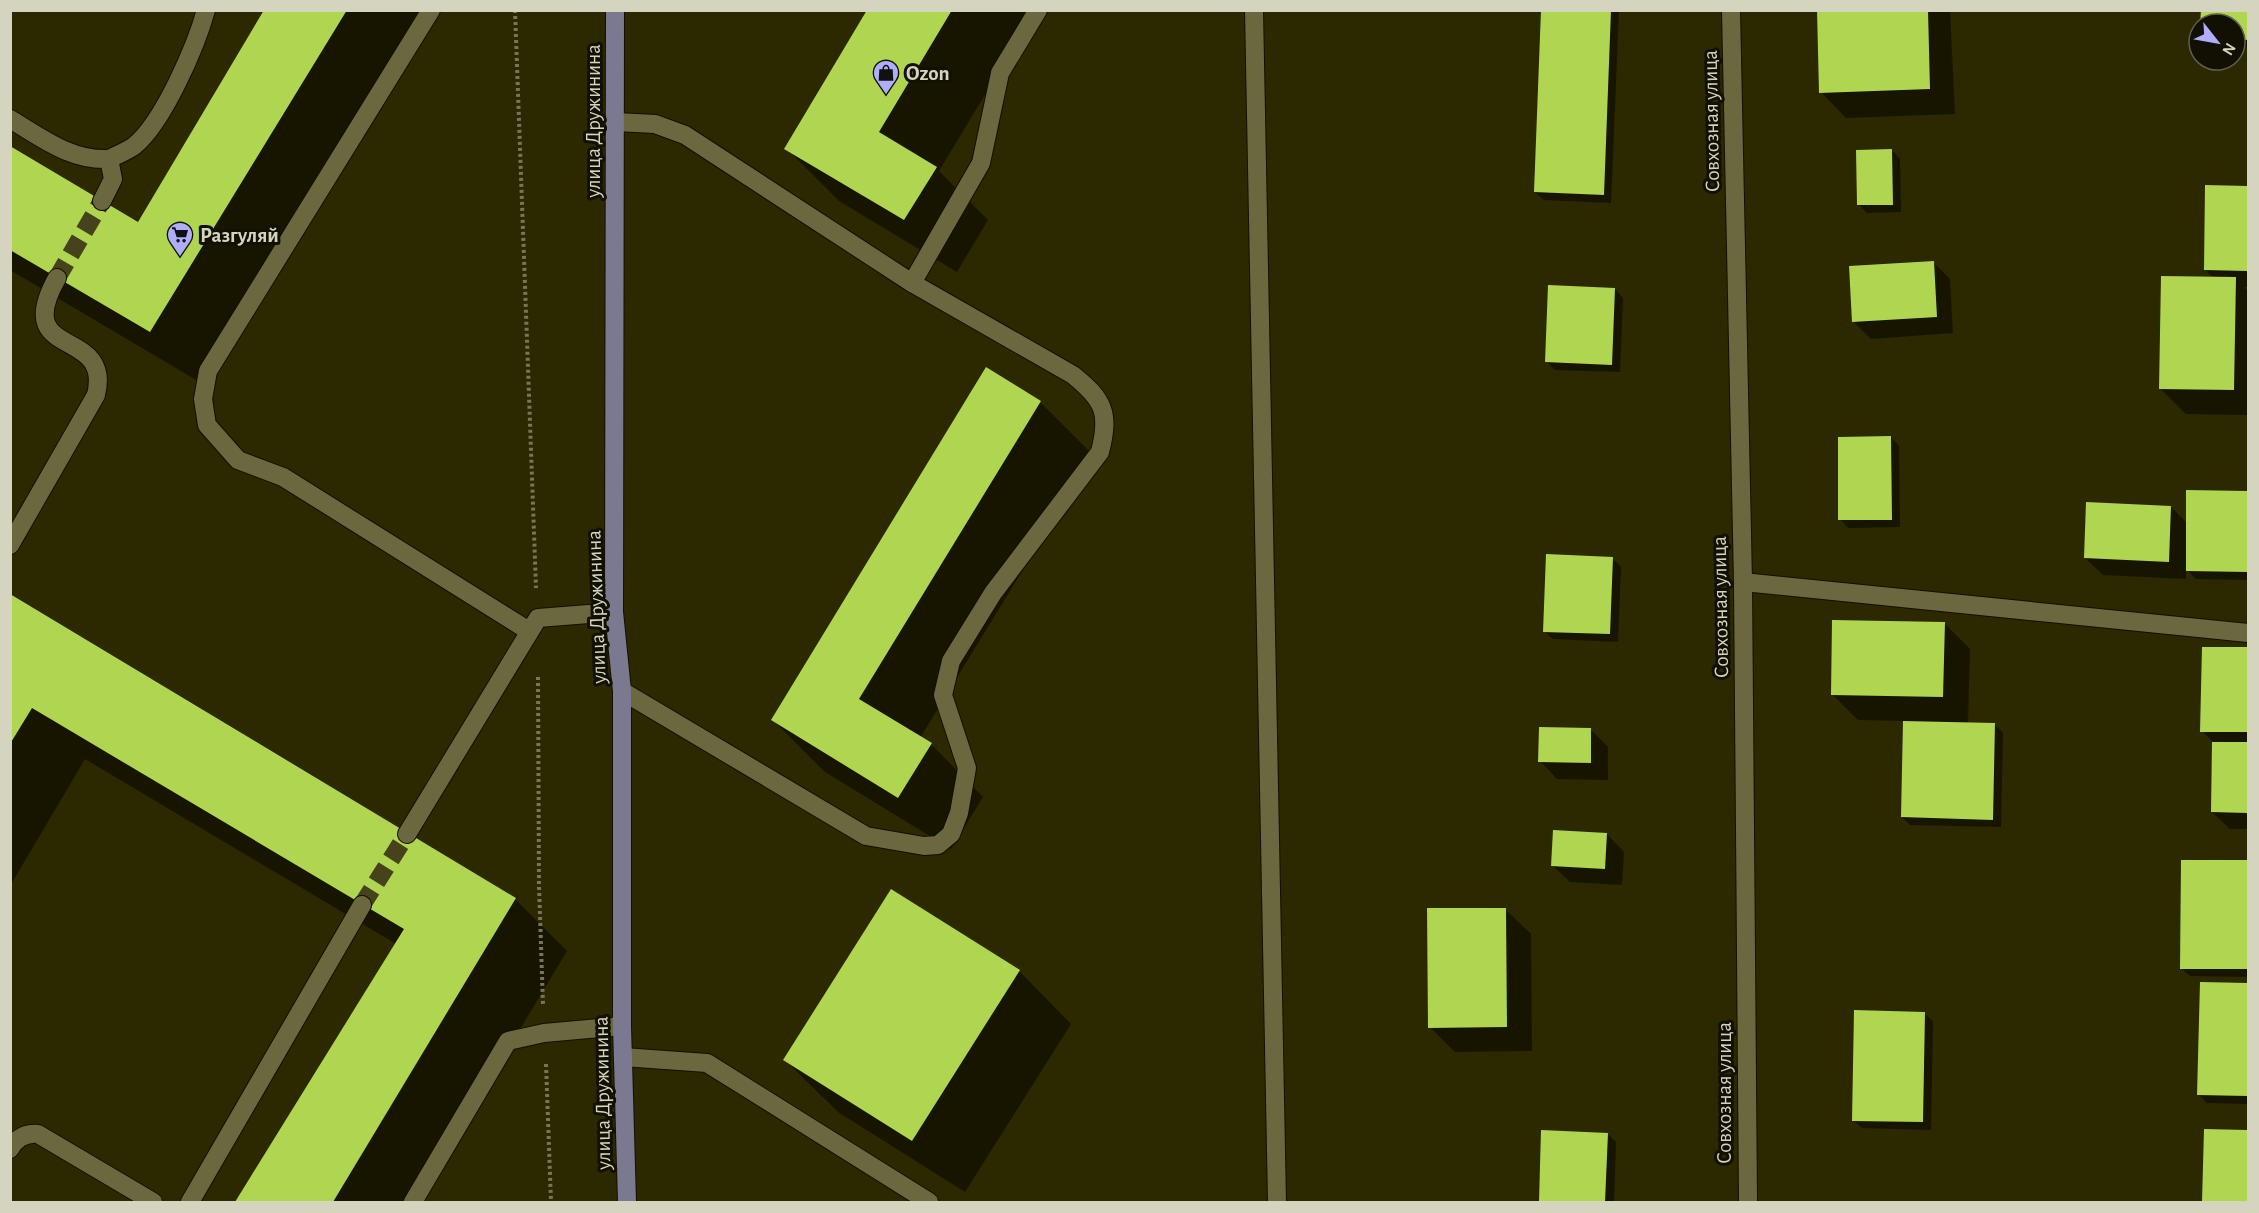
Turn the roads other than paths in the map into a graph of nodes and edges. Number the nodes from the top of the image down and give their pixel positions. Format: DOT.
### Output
graph roads {
  1 [pos="206,10"];
  2 [pos="431,10"];
  3 [pos="615,10"];
  4 [pos="1038,10"];
  5 [pos="1254,10"];
  6 [pos="1731,10"];
  7 [pos="10,119"];
  8 [pos="616,122"];
  9 [pos="109,159"];
  10 [pos="102,201"];
  11 [pos="57,278"];
  12 [pos="912,283"];
  13 [pos="10,545"];
  14 [pos="1743,582"];
  15 [pos="614,612"];
  16 [pos="529,631"];
  17 [pos="2248,633"];
  18 [pos="622,691"];
  19 [pos="407,834"];
  20 [pos="362,905"];
  21 [pos="622,1026"];
  22 [pos="623,1056"];
  23 [pos="10,1149"];
  24 [pos="153,1203"];
  25 [pos="190,1203"];
  26 [pos="413,1203"];
  27 [pos="627,1203"];
  28 [pos="929,1203"];
  29 [pos="1277,1203"];
  30 [pos="1748,1203"];
  1 -- 9 [label="street"];
  2 -- 16 [label="street"];
  3 -- 8 [label="main road, улица Дружинина"];
  4 -- 12 [label="street"];
  5 -- 29 [label="street"];
  6 -- 14 [label="street, Совхозная улица"];
  7 -- 9 [label="street"];
  8 -- 12 [label="street"];
  8 -- 15 [label="main road, улица Дружинина"];
  9 -- 10 [label="street"];
  11 -- 13 [label="street"];
  12 -- 18 [label="street"];
  14 -- 17 [label="street"];
  14 -- 30 [label="street, Совхозная улица"];
  15 -- 16 [label="street"];
  15 -- 18 [label="main road, улица Дружинина"];
  16 -- 19 [label="street"];
  18 -- 21 [label="main road, улица Дружинина"];
  20 -- 25 [label="street"];
  21 -- 22 [label="main road, улица Дружинина"];
  21 -- 26 [label="street"];
  22 -- 27 [label="main road, улица Дружинина"];
  22 -- 28 [label="street"];
  23 -- 24 [label="street"];
}
